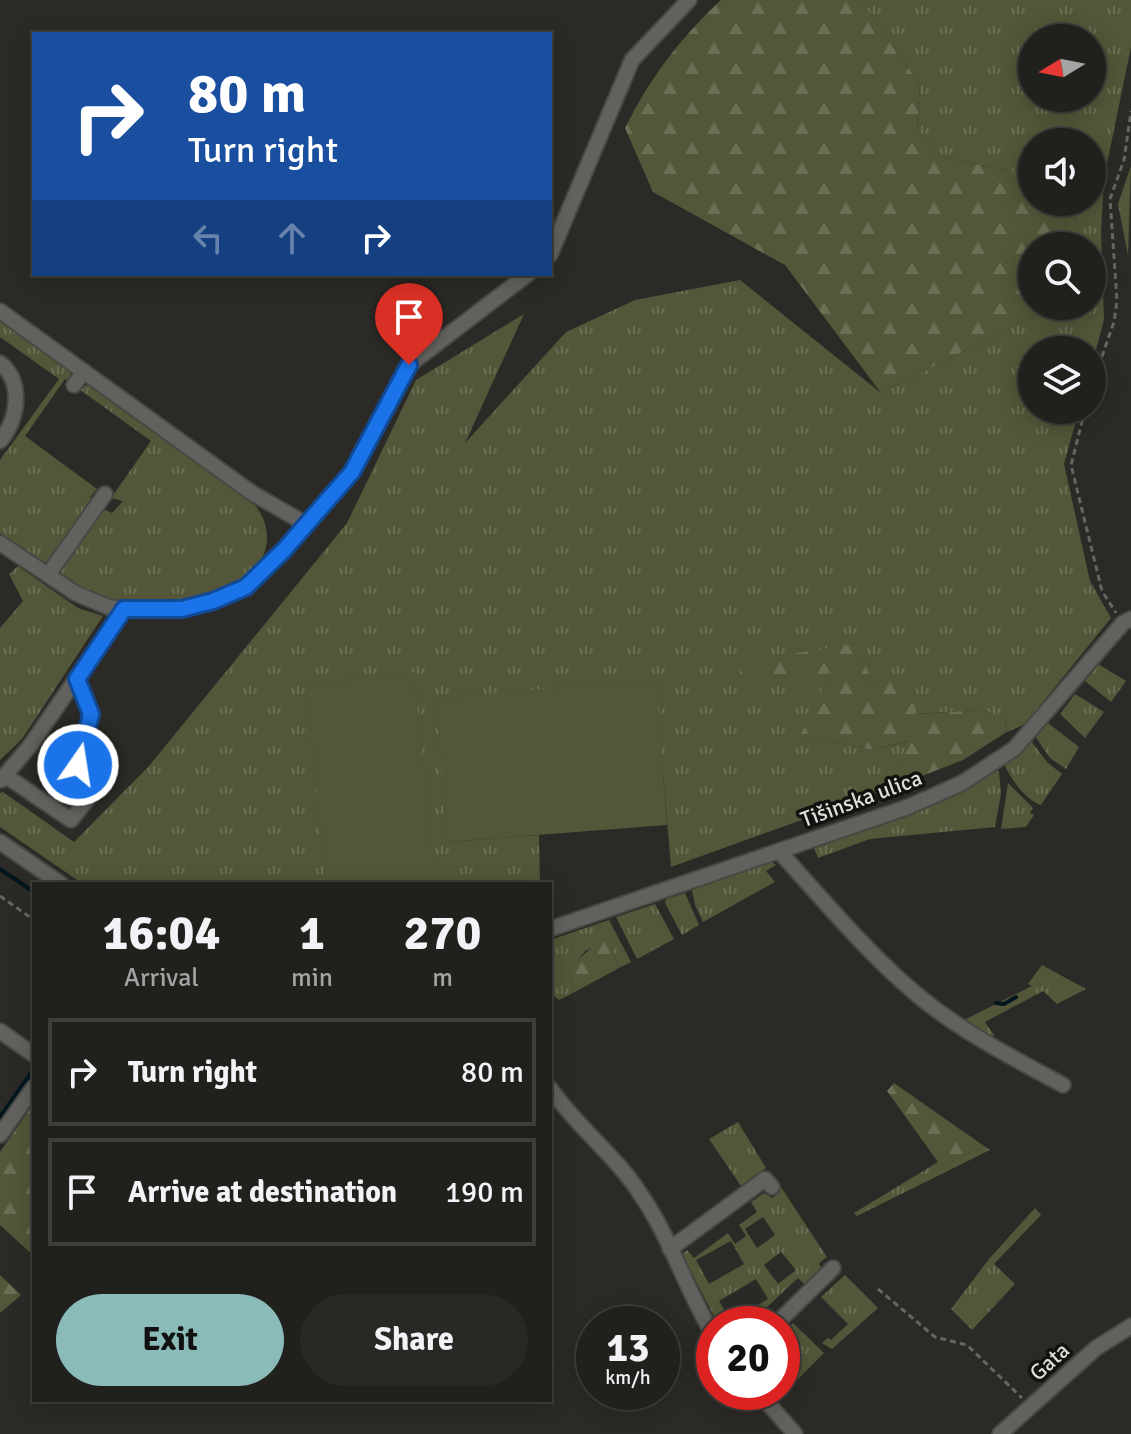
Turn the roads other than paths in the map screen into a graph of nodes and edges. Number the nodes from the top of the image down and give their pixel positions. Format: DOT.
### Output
graph roads {
  1 [pos="689,0"];
  2 [pos="552,250"];
  3 [pos="525,276"];
  4 [pos="0,311"];
  5 [pos="0,363"];
  6 [pos="84,371"];
  7 [pos="74,385"];
  8 [pos="0,441"];
  9 [pos="105,494"];
  10 [pos="306,524"];
  11 [pos="0,543"];
  12 [pos="48,575"];
  13 [pos="124,609"];
  14 [pos="1127,621"];
  15 [pos="77,679"];
  16 [pos="3,778"];
  17 [pos="0,842"];
  18 [pos="779,851"];
  19 [pos="58,882"];
  20 [pos="552,928"];
  21 [pos="0,1031"];
  22 [pos="32,1054"];
  23 [pos="1063,1085"];
  24 [pos="32,1090"];
  25 [pos="552,1091"];
  26 [pos="0,1135"];
  27 [pos="772,1187"];
  28 [pos="670,1249"];
  29 [pos="833,1268"];
  30 [pos="699,1306"];
  31 [pos="794,1306"];
  32 [pos="1131,1326"];
  33 [pos="774,1410"];
  34 [pos="795,1434"];
  35 [pos="1000,1434"];
  1 -- 2 [label="street"];
  3 -- 10 [label="street"];
  4 -- 6 [label="street"];
  5 -- 8 [label="street"];
  6 -- 7 [label="street"];
  6 -- 10 [label="street"];
  9 -- 12 [label="street"];
  10 -- 13 [label="street"];
  11 -- 12 [label="street"];
  12 -- 13 [label="street"];
  13 -- 15 [label="street"];
  14 -- 18 [label="street, Tišinska ulica"];
  15 -- 16 [label="street"];
  15 -- 16 [label="street"];
  17 -- 19 [label="street"];
  18 -- 20 [label="street, Tišinska ulica"];
  18 -- 23 [label="street"];
  21 -- 22 [label="street"];
  24 -- 26 [label="street"];
  25 -- 28 [label="street"];
  27 -- 28 [label="street"];
  28 -- 30 [label="street"];
  29 -- 31 [label="street"];
  32 -- 35 [label="street, Gata"];
  33 -- 34 [label="street"];
}
